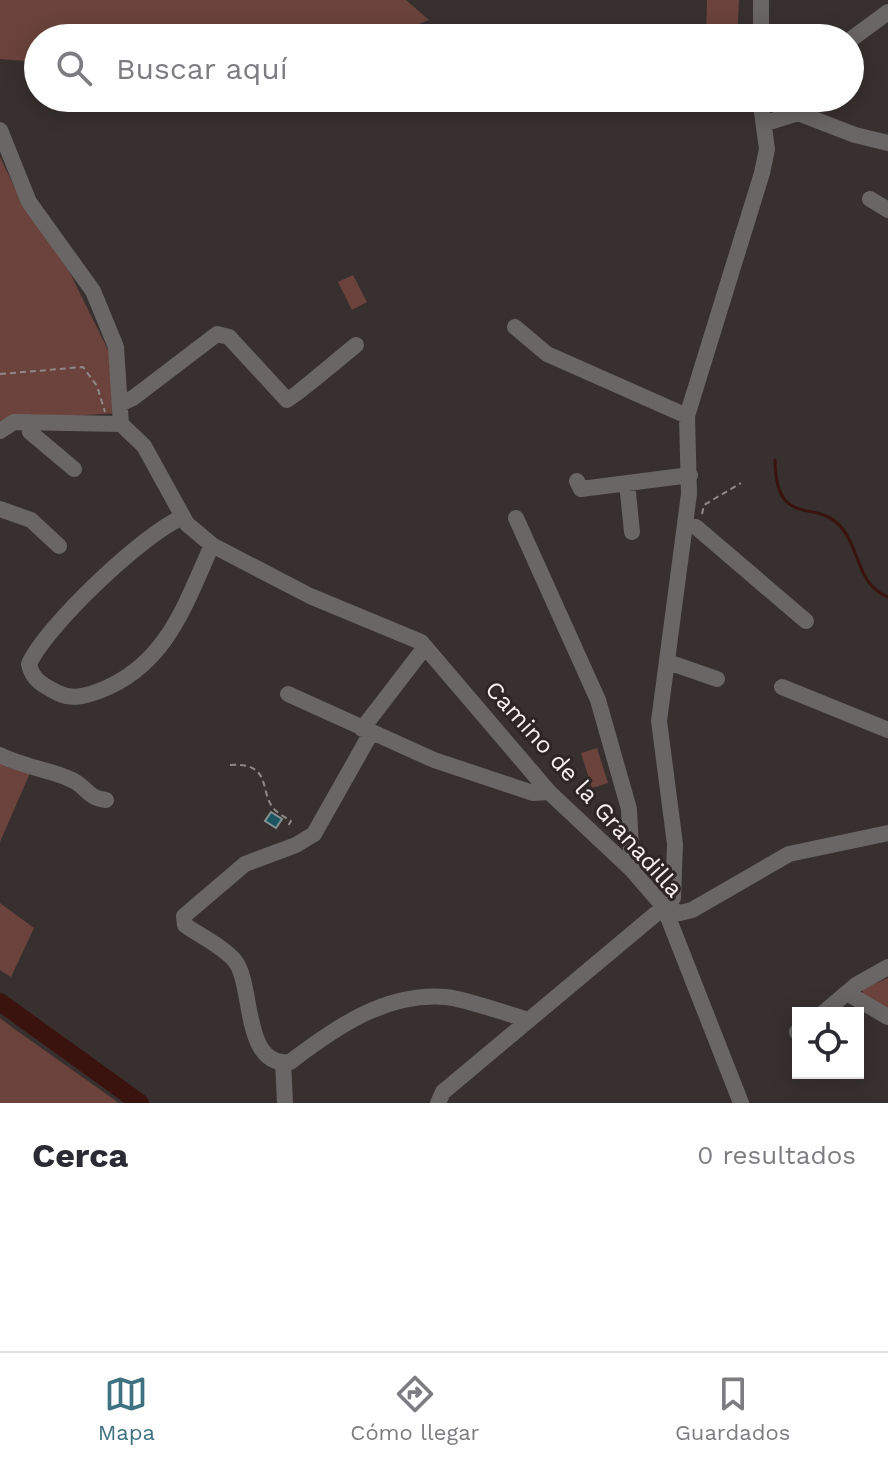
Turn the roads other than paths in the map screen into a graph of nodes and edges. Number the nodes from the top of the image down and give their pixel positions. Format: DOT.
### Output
graph roads {
  1 [pos="761,0"];
  2 [pos="888,12"];
  3 [pos="761,24"];
  4 [pos="864,30"];
  5 [pos="763,112"];
  6 [pos="766,123"];
  7 [pos="0,130"];
  8 [pos="888,143"];
  9 [pos="870,199"];
  10 [pos="888,210"];
  11 [pos="515,327"];
  12 [pos="356,345"];
  13 [pos="120,404"];
  14 [pos="687,416"];
  15 [pos="28,422"];
  16 [pos="116,424"];
  17 [pos="0,431"];
  18 [pos="74,469"];
  19 [pos="690,475"];
  20 [pos="577,481"];
  21 [pos="627,483"];
  22 [pos="0,509"];
  23 [pos="183,517"];
  24 [pos="516,518"];
  25 [pos="686,525"];
  26 [pos="632,532"];
  27 [pos="212,545"];
  28 [pos="59,546"];
  29 [pos="806,621"];
  30 [pos="425,647"];
  31 [pos="668,662"];
  32 [pos="717,679"];
  33 [pos="782,687"];
  34 [pos="288,694"];
  35 [pos="888,730"];
  36 [pos="367,731"];
  37 [pos="0,755"];
  38 [pos="549,792"];
  39 [pos="106,800"];
  40 [pos="888,833"];
  41 [pos="632,870"];
  42 [pos="664,907"];
  43 [pos="888,967"];
  44 [pos="847,993"];
  45 [pos="830,1007"];
  46 [pos="888,1017"];
  47 [pos="529,1020"];
  48 [pos="283,1062"];
  49 [pos="285,1103"];
  50 [pos="438,1103"];
  51 [pos="741,1103"];
  1 -- 3 [label="street"];
  2 -- 4 [label="street"];
  5 -- 6 [label="street"];
  6 -- 8 [label="street"];
  6 -- 14 [label="street"];
  7 -- 13 [label="street"];
  9 -- 10 [label="street"];
  11 -- 14 [label="street"];
  12 -- 13 [label="street"];
  13 -- 16 [label="street"];
  14 -- 19 [label="street"];
  15 -- 16 [label="street"];
  15 -- 17 [label="street"];
  15 -- 18 [label="street"];
  16 -- 23 [label="street, Camino de la Granadilla"];
  19 -- 21 [label="street"];
  19 -- 25 [label="street"];
  20 -- 21 [label="street"];
  21 -- 26 [label="street"];
  22 -- 28 [label="street"];
  23 -- 27 [label="street, Camino de la Granadilla"];
  23 -- 27 [label="street"];
  24 -- 41 [label="street"];
  25 -- 29 [label="street"];
  25 -- 31 [label="street"];
  27 -- 30 [label="street, Camino de la Granadilla"];
  30 -- 36 [label="street"];
  30 -- 38 [label="street, Camino de la Granadilla"];
  31 -- 32 [label="street"];
  31 -- 42 [label="street"];
  33 -- 35 [label="street"];
  34 -- 36 [label="street"];
  36 -- 38 [label="street"];
  36 -- 48 [label="street"];
  37 -- 39 [label="street"];
  38 -- 41 [label="street, Camino de la Granadilla"];
  40 -- 42 [label="street"];
  41 -- 42 [label="street, Camino de la Granadilla"];
  42 -- 47 [label="street"];
  42 -- 51 [label="street, Camino de la Granadilla"];
  43 -- 44 [label="street"];
  44 -- 45 [label="street"];
  44 -- 46 [label="street"];
  47 -- 48 [label="street"];
  47 -- 50 [label="street"];
  48 -- 49 [label="street"];
}
